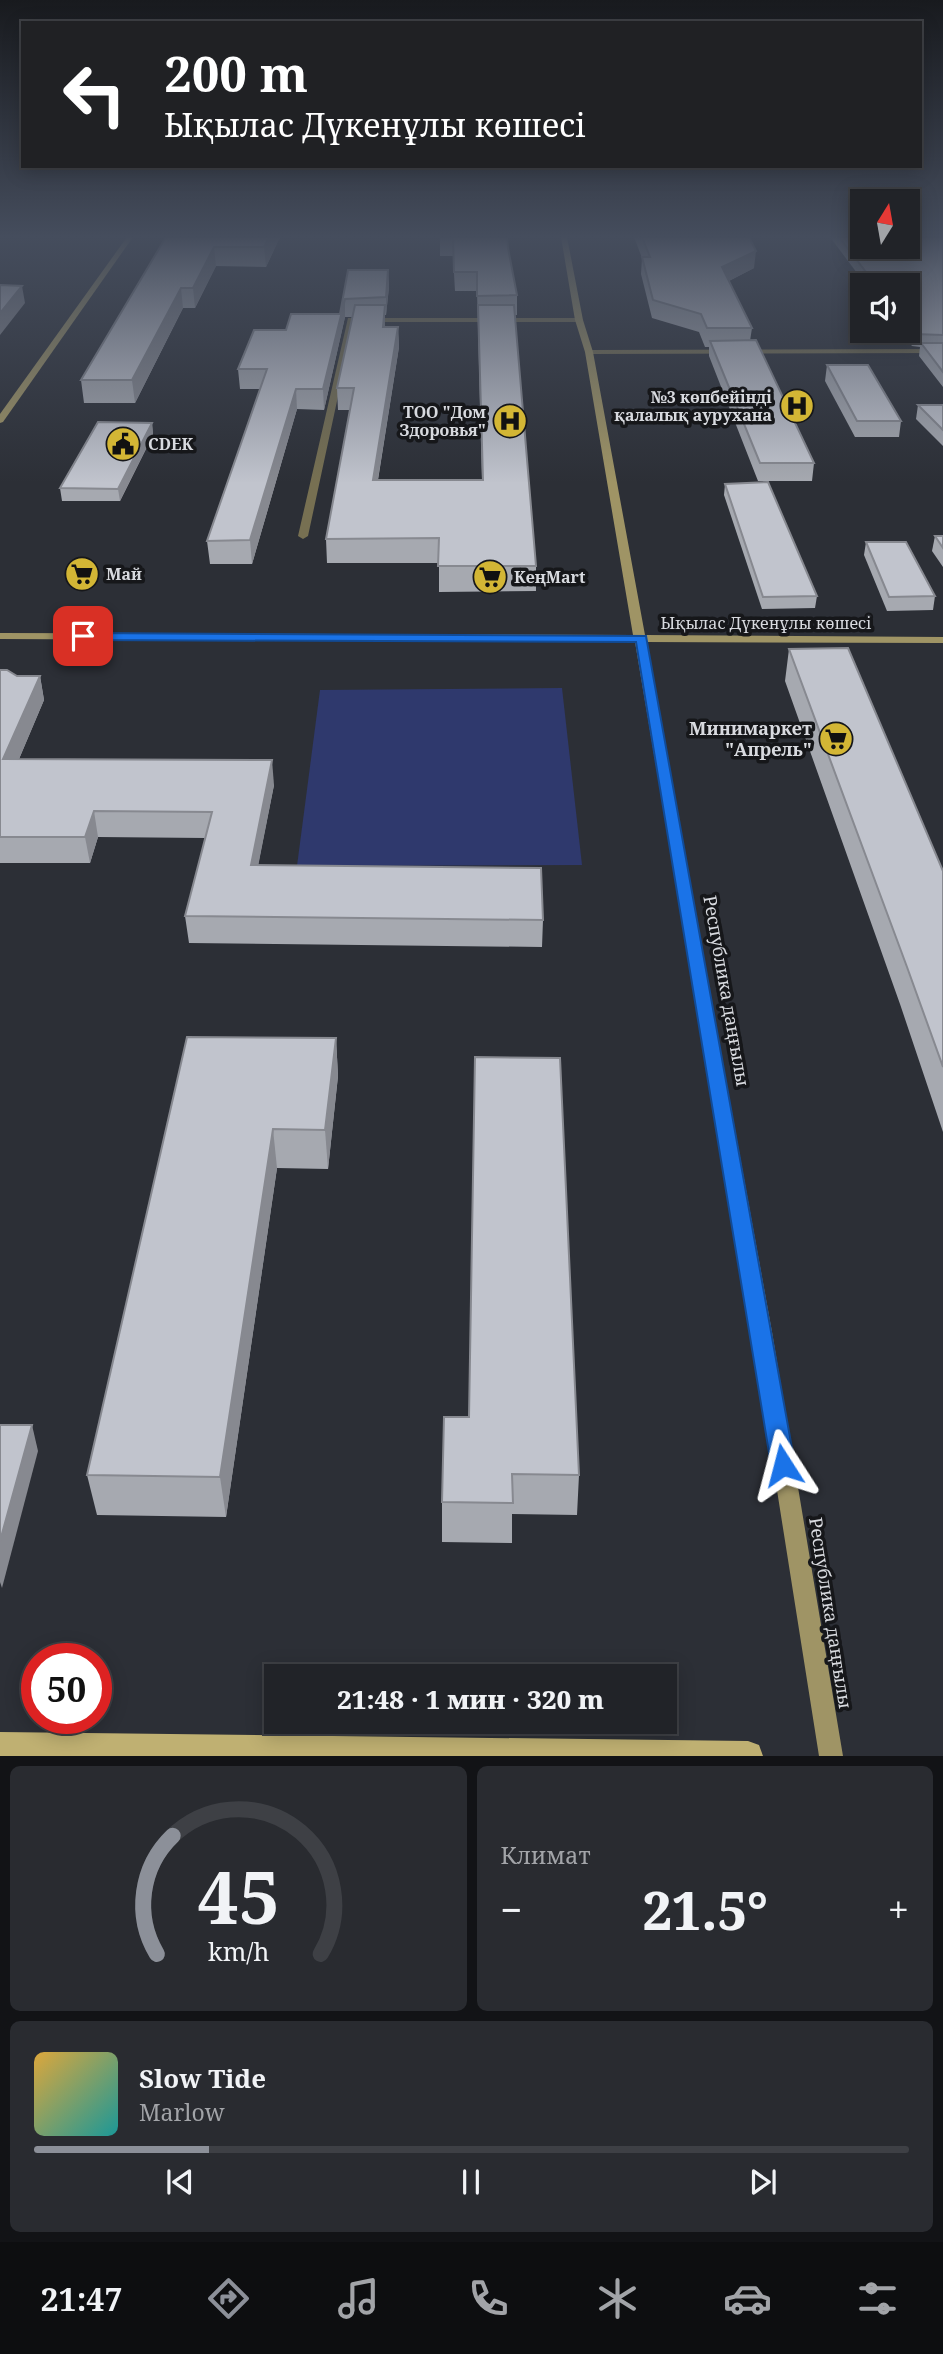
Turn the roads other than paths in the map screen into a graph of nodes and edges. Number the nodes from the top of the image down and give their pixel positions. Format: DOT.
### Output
graph roads {
  1 [pos="72,319"];
  2 [pos="579,320"];
  3 [pos="943,351"];
  4 [pos="589,352"];
  5 [pos="0,420"];
  6 [pos="303,536"];
  7 [pos="0,636"];
  8 [pos="642,639"];
  9 [pos="943,640"];
  10 [pos="0,1747"];
  11 [pos="748,1755"];
  12 [pos="831,1755"];
  1 -- 5 [label="main road"];
  2 -- 4 [label="main road, Республика даңғылы"];
  2 -- 6 [label="street"];
  3 -- 4 [label="street"];
  4 -- 8 [label="main road, Республика даңғылы"];
  7 -- 8 [label="main road, Ықылас Дүкенұлы көшесі"];
  8 -- 9 [label="main road, Ықылас Дүкенұлы көшесі"];
  8 -- 12 [label="main road, Республика даңғылы"];
  10 -- 11 [label="main road"];
}
